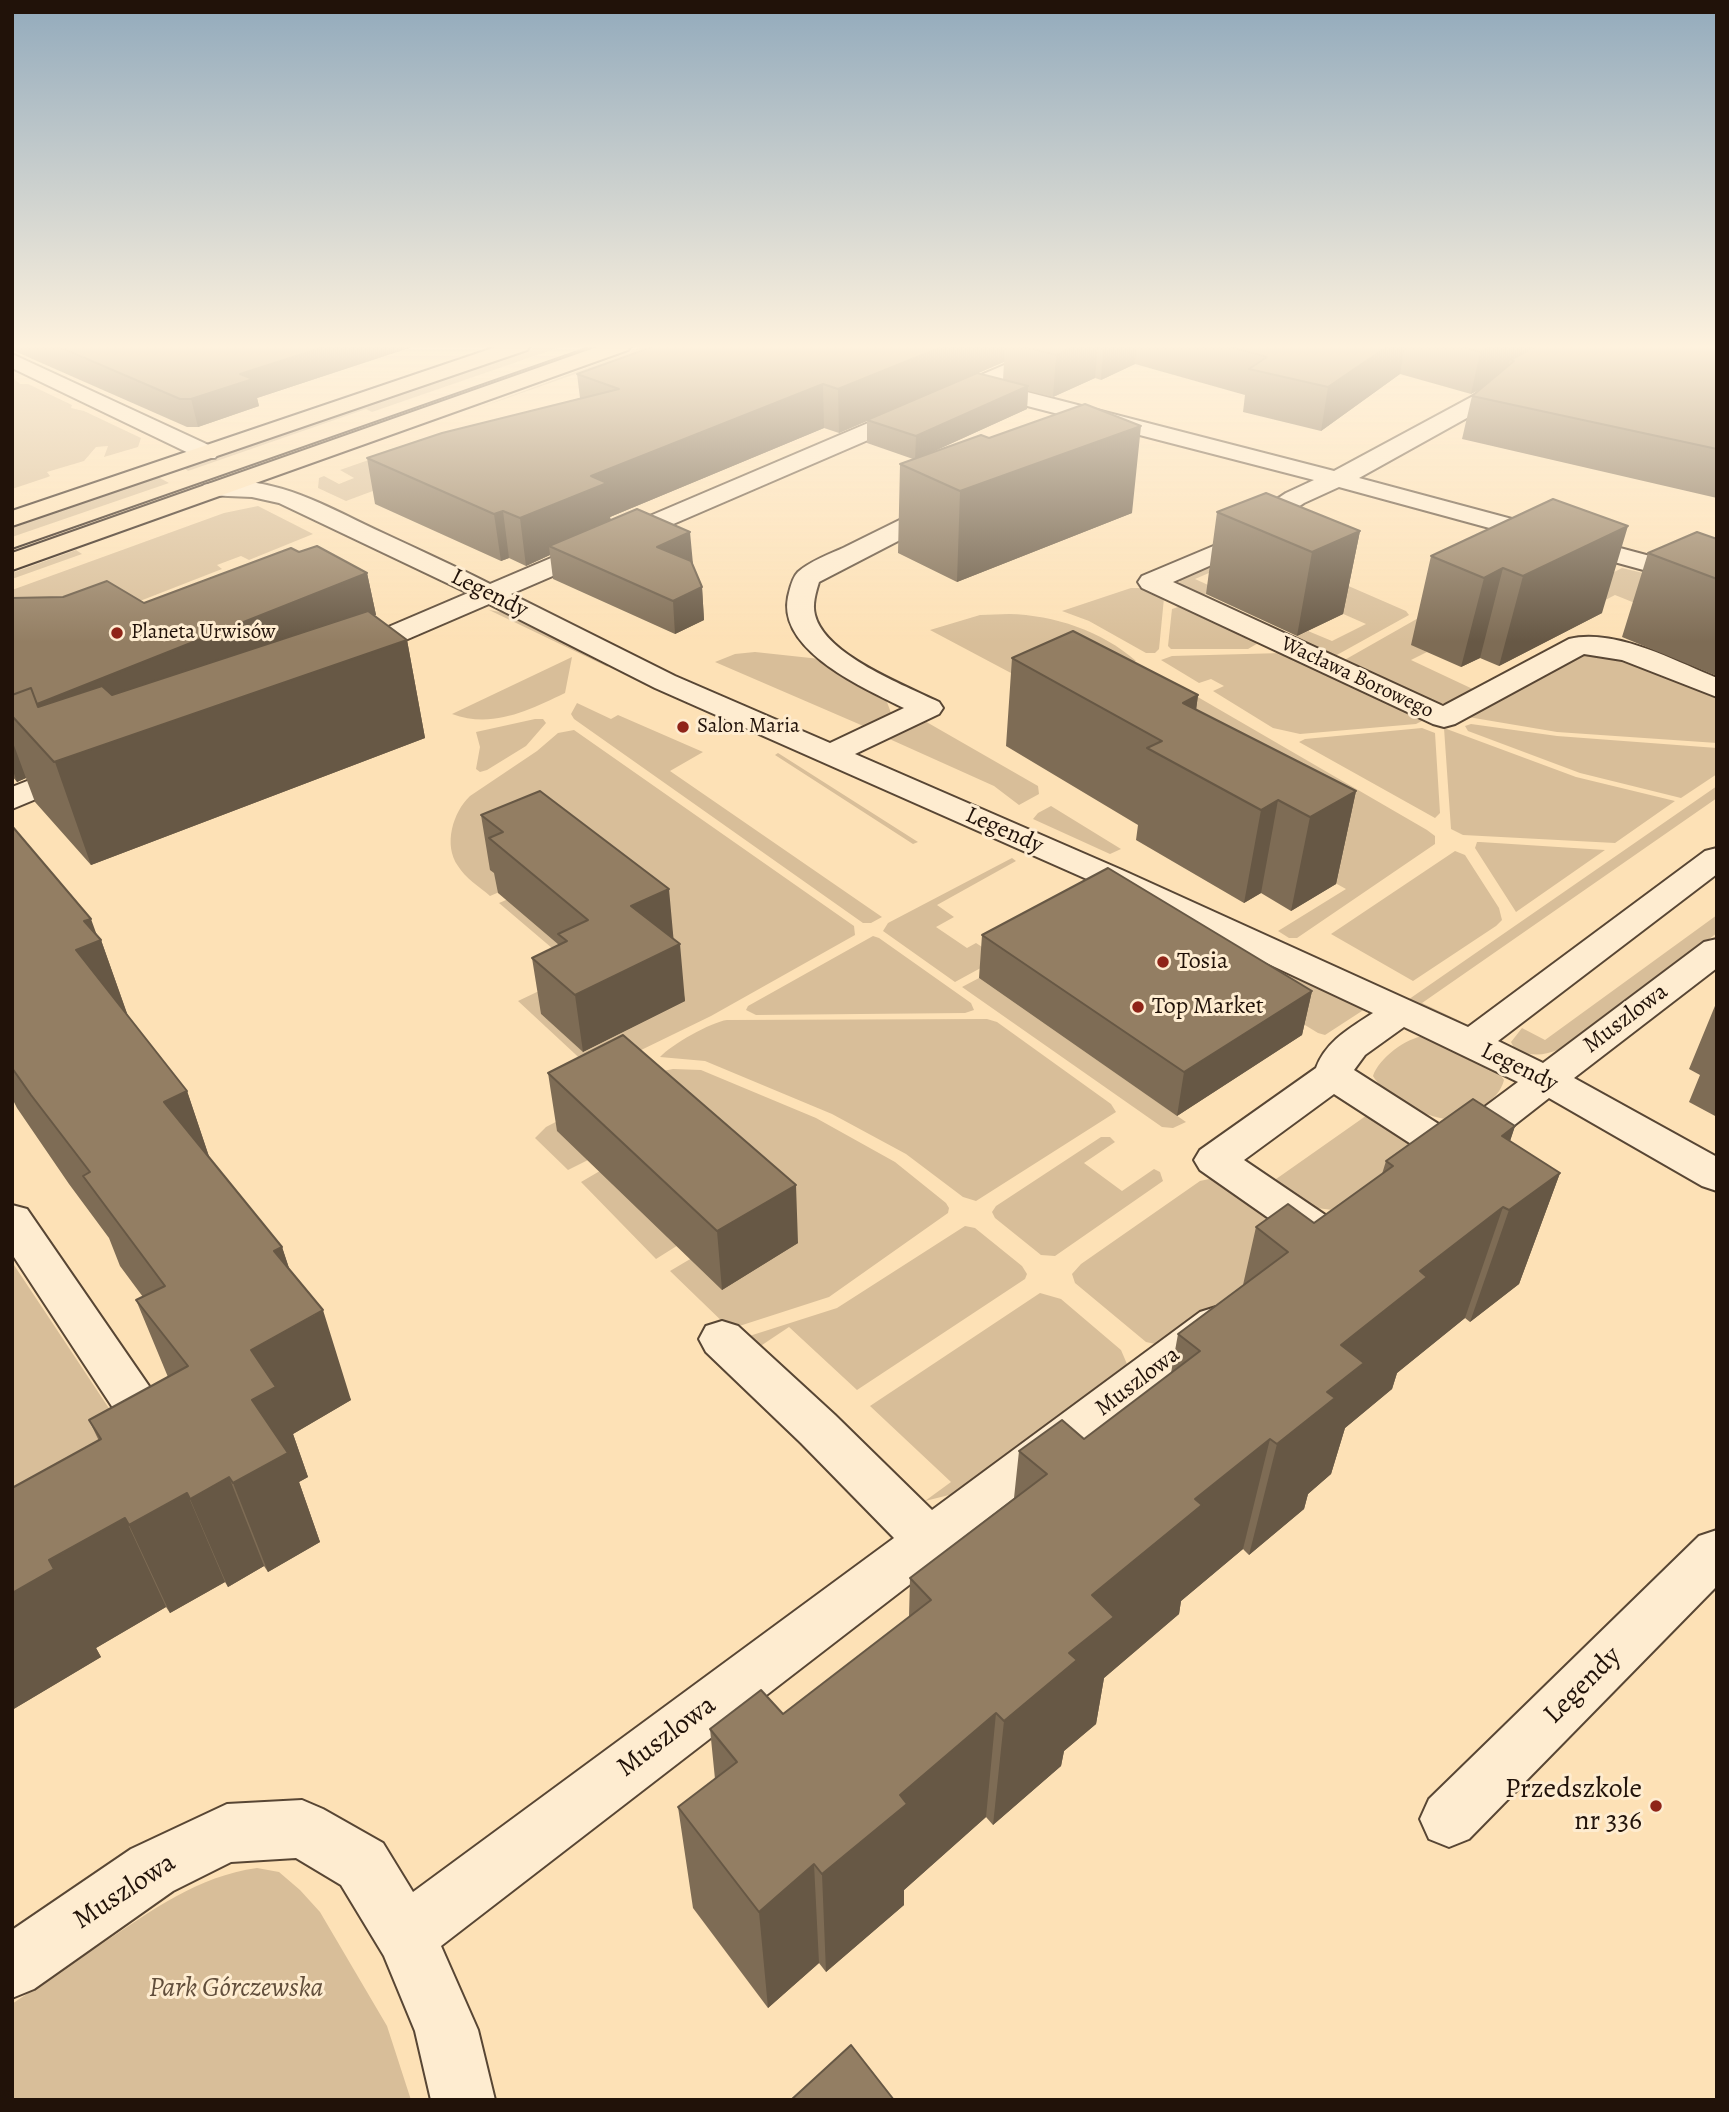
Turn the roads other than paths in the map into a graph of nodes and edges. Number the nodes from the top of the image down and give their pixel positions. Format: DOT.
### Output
graph roads {
  1 [pos="189,445"];
  2 [pos="232,445"];
  3 [pos="342,445"];
  4 [pos="838,445"];
  5 [pos="1198,445"];
  6 [pos="1402,445"];
  7 [pos="207,453"];
  8 [pos="295,461"];
  9 [pos="1336,481"];
  10 [pos="213,491"];
  11 [pos="286,497"];
  12 [pos="962,499"];
  13 [pos="12,519"];
  14 [pos="12,562"];
  15 [pos="1717,582"];
  16 [pos="490,594"];
  17 [pos="328,663"];
  18 [pos="1717,688"];
  19 [pos="831,754"];
  20 [pos="101,761"];
  21 [pos="12,799"];
  22 [pos="1717,858"];
  23 [pos="1717,950"];
  24 [pos="1400,1012"];
  25 [pos="1474,1045"];
  26 [pos="1333,1075"];
  27 [pos="1547,1080"];
  28 [pos="1717,1176"];
  29 [pos="12,1220"];
  30 [pos="1330,1240"];
  31 [pos="1251,1298"];
  32 [pos="722,1339"];
  33 [pos="110,1477"];
  34 [pos="929,1540"];
  35 [pos="1717,1552"];
  36 [pos="1449,1819"];
  37 [pos="405,1935"];
  38 [pos="12,1967"];
  39 [pos="463,2100"];
  1 -- 7 [label="street"];
  2 -- 7 [label="main road"];
  3 -- 8 [label="main road"];
  4 -- 16 [label="street"];
  5 -- 9 [label="street"];
  6 -- 9 [label="street"];
  7 -- 13 [label="main road"];
  8 -- 10 [label="main road"];
  8 -- 11 [label="street"];
  9 -- 15 [label="street"];
  9 -- 18 [label="street, Wacława Borowego"];
  10 -- 11 [label="street, Legendy"];
  10 -- 14 [label="main road"];
  11 -- 16 [label="street, Legendy"];
  12 -- 19 [label="street"];
  16 -- 17 [label="street"];
  16 -- 19 [label="street, Legendy"];
  19 -- 24 [label="street, Legendy"];
  20 -- 21 [label="street"];
  22 -- 25 [label="street"];
  23 -- 27 [label="street, Muszlowa"];
  24 -- 25 [label="street, Legendy"];
  24 -- 26 [label="street"];
  25 -- 27 [label="street, Legendy"];
  26 -- 27 [label="street, Muszlowa"];
  26 -- 30 [label="street"];
  27 -- 28 [label="street, Legendy"];
  29 -- 33 [label="street"];
  31 -- 34 [label="street, Muszlowa"];
  32 -- 34 [label="street"];
  34 -- 37 [label="street, Muszlowa"];
  35 -- 36 [label="street, Legendy"];
  37 -- 38 [label="street, Muszlowa"];
  37 -- 39 [label="street, Muszlowa"];
}
